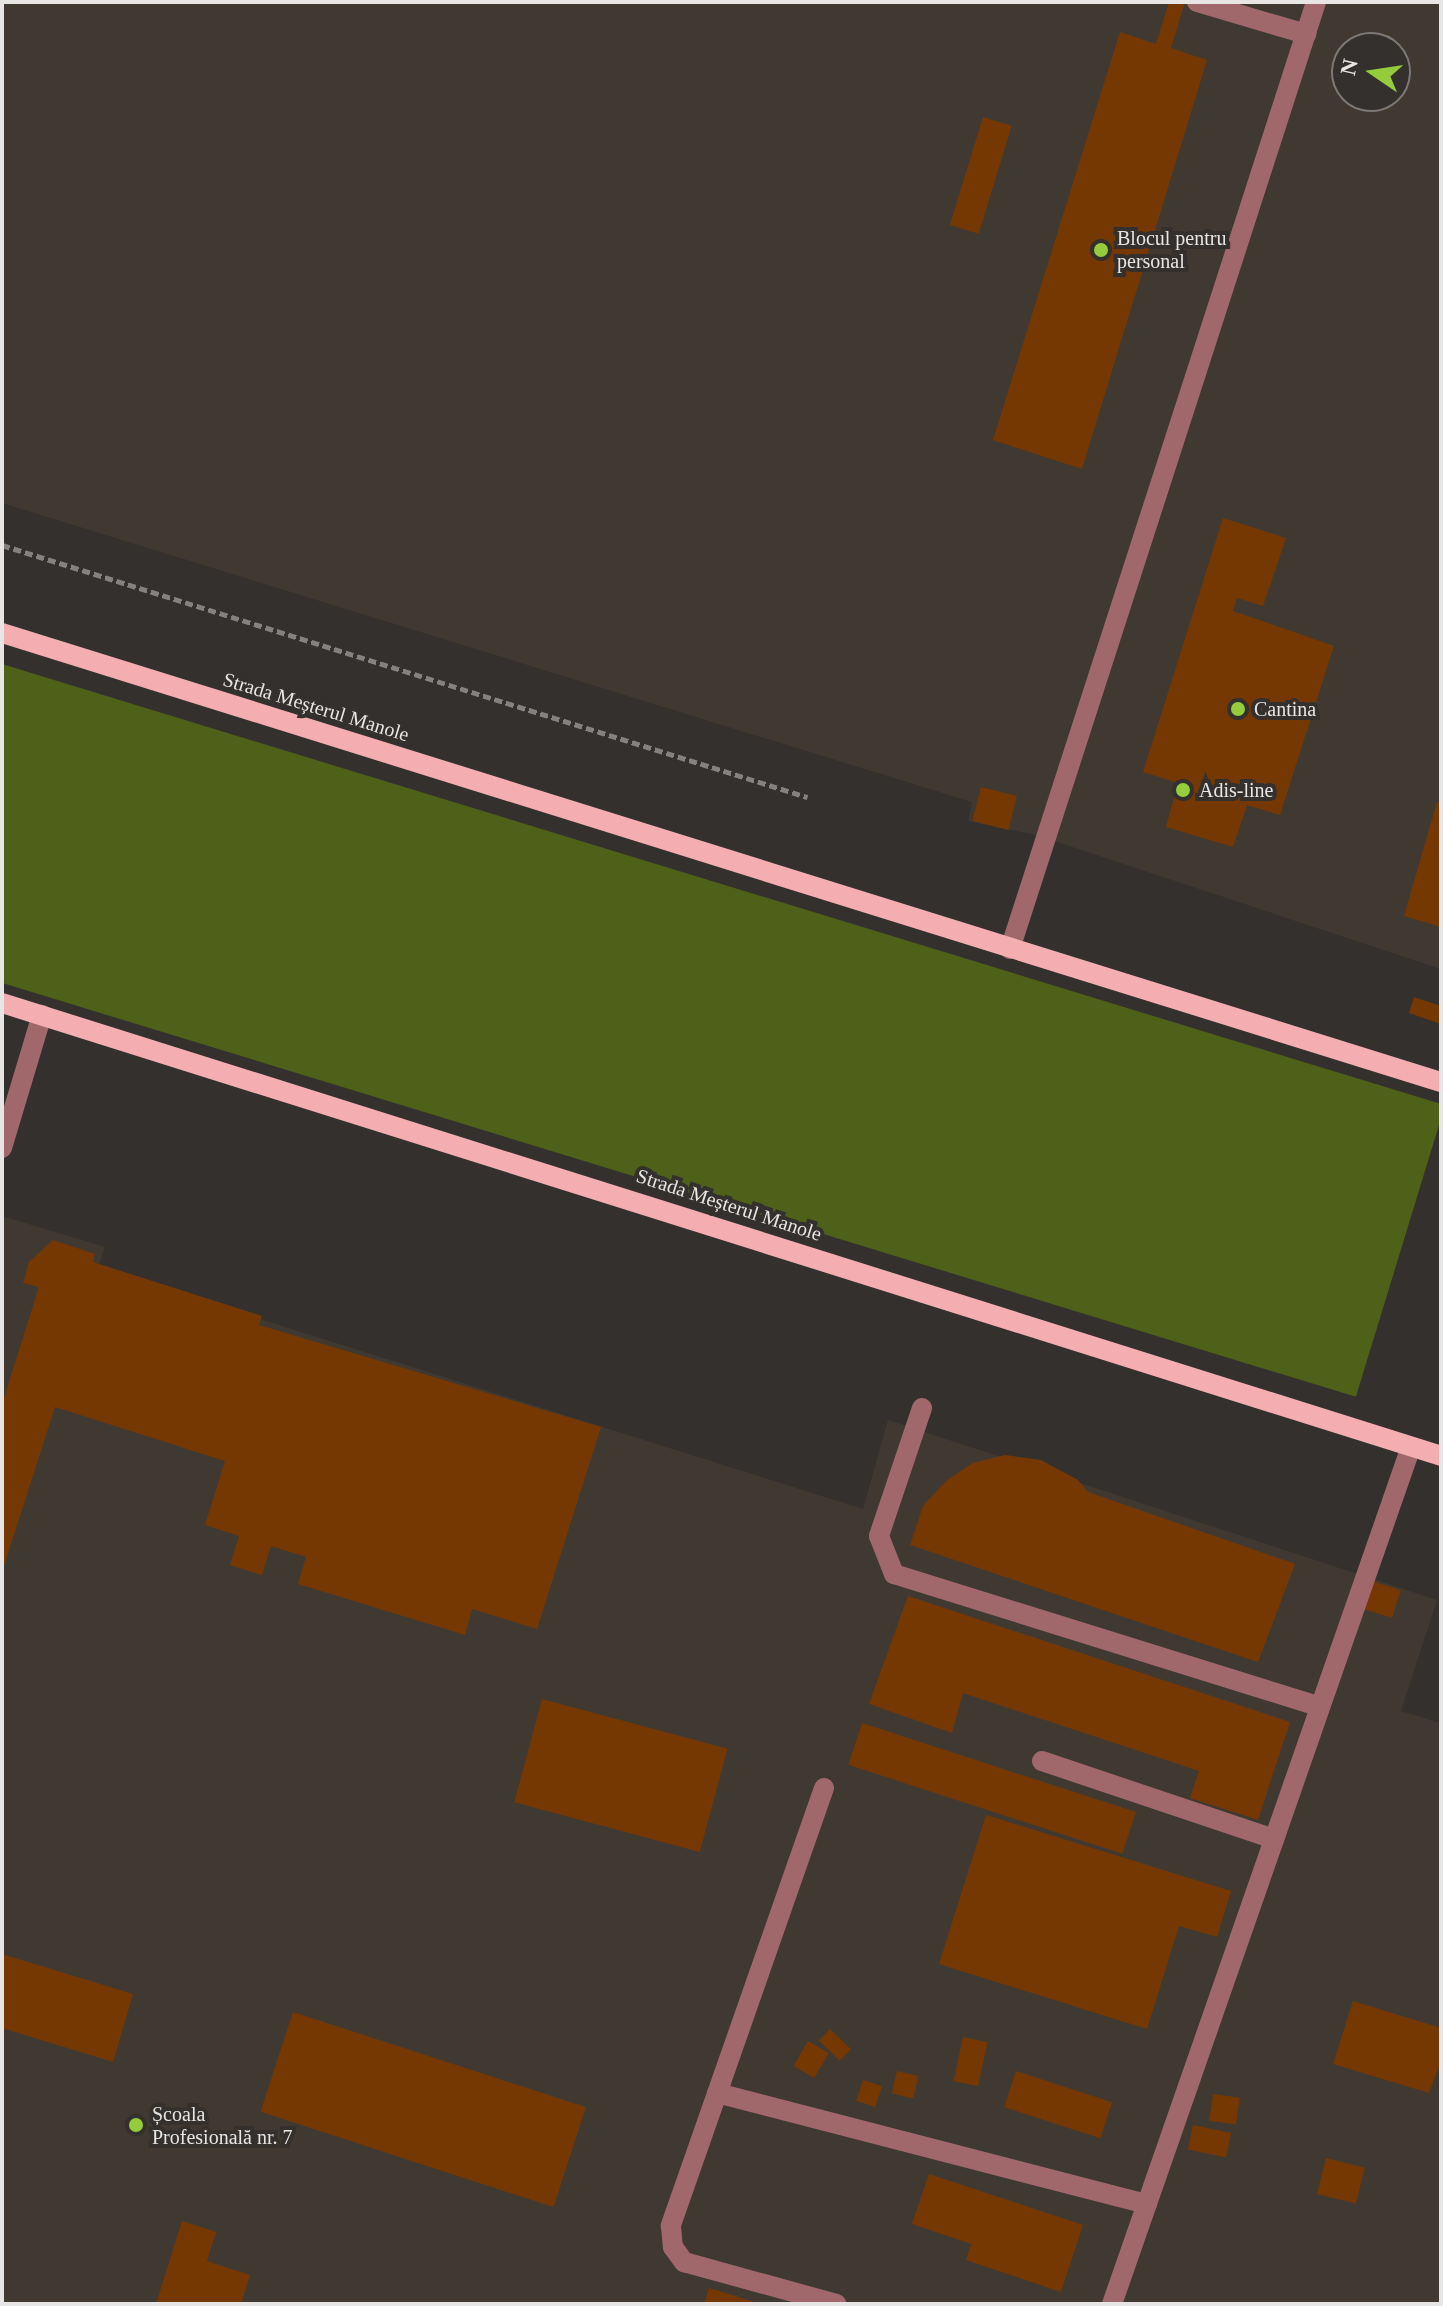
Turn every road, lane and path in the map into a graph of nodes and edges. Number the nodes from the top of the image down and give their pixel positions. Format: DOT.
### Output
graph roads {
  1 [pos="1197,2"];
  2 [pos="1316,2"];
  3 [pos="1306,34"];
  4 [pos="2,545"];
  5 [pos="2,633"];
  6 [pos="807,797"];
  7 [pos="1010,949"];
  8 [pos="2,1003"];
  9 [pos="42,1015"];
  10 [pos="1441,1082"];
  11 [pos="2,1148"];
  12 [pos="922,1408"];
  13 [pos="1411,1447"];
  14 [pos="1441,1456"];
  15 [pos="1320,1707"];
  16 [pos="1042,1761"];
  17 [pos="824,1788"];
  18 [pos="1274,1839"];
  19 [pos="717,2093"];
  20 [pos="1147,2204"];
  21 [pos="836,2304"];
  22 [pos="1112,2304"];
  1 -- 3 [label="lane"];
  2 -- 3 [label="lane"];
  3 -- 7 [label="lane"];
  4 -- 6 [label="path"];
  5 -- 7 [label="main road, Strada Meșterul Manole"];
  7 -- 10 [label="main road, Strada Meșterul Manole"];
  8 -- 9 [label="main road, Strada Meșterul Manole"];
  9 -- 11 [label="lane"];
  9 -- 13 [label="main road, Strada Meșterul Manole"];
  12 -- 15 [label="lane"];
  13 -- 14 [label="main road, Strada Meșterul Manole"];
  13 -- 15 [label="lane"];
  15 -- 18 [label="lane"];
  16 -- 18 [label="lane"];
  17 -- 19 [label="lane"];
  18 -- 20 [label="lane"];
  19 -- 20 [label="lane"];
  19 -- 21 [label="lane"];
  20 -- 22 [label="lane"];
}
